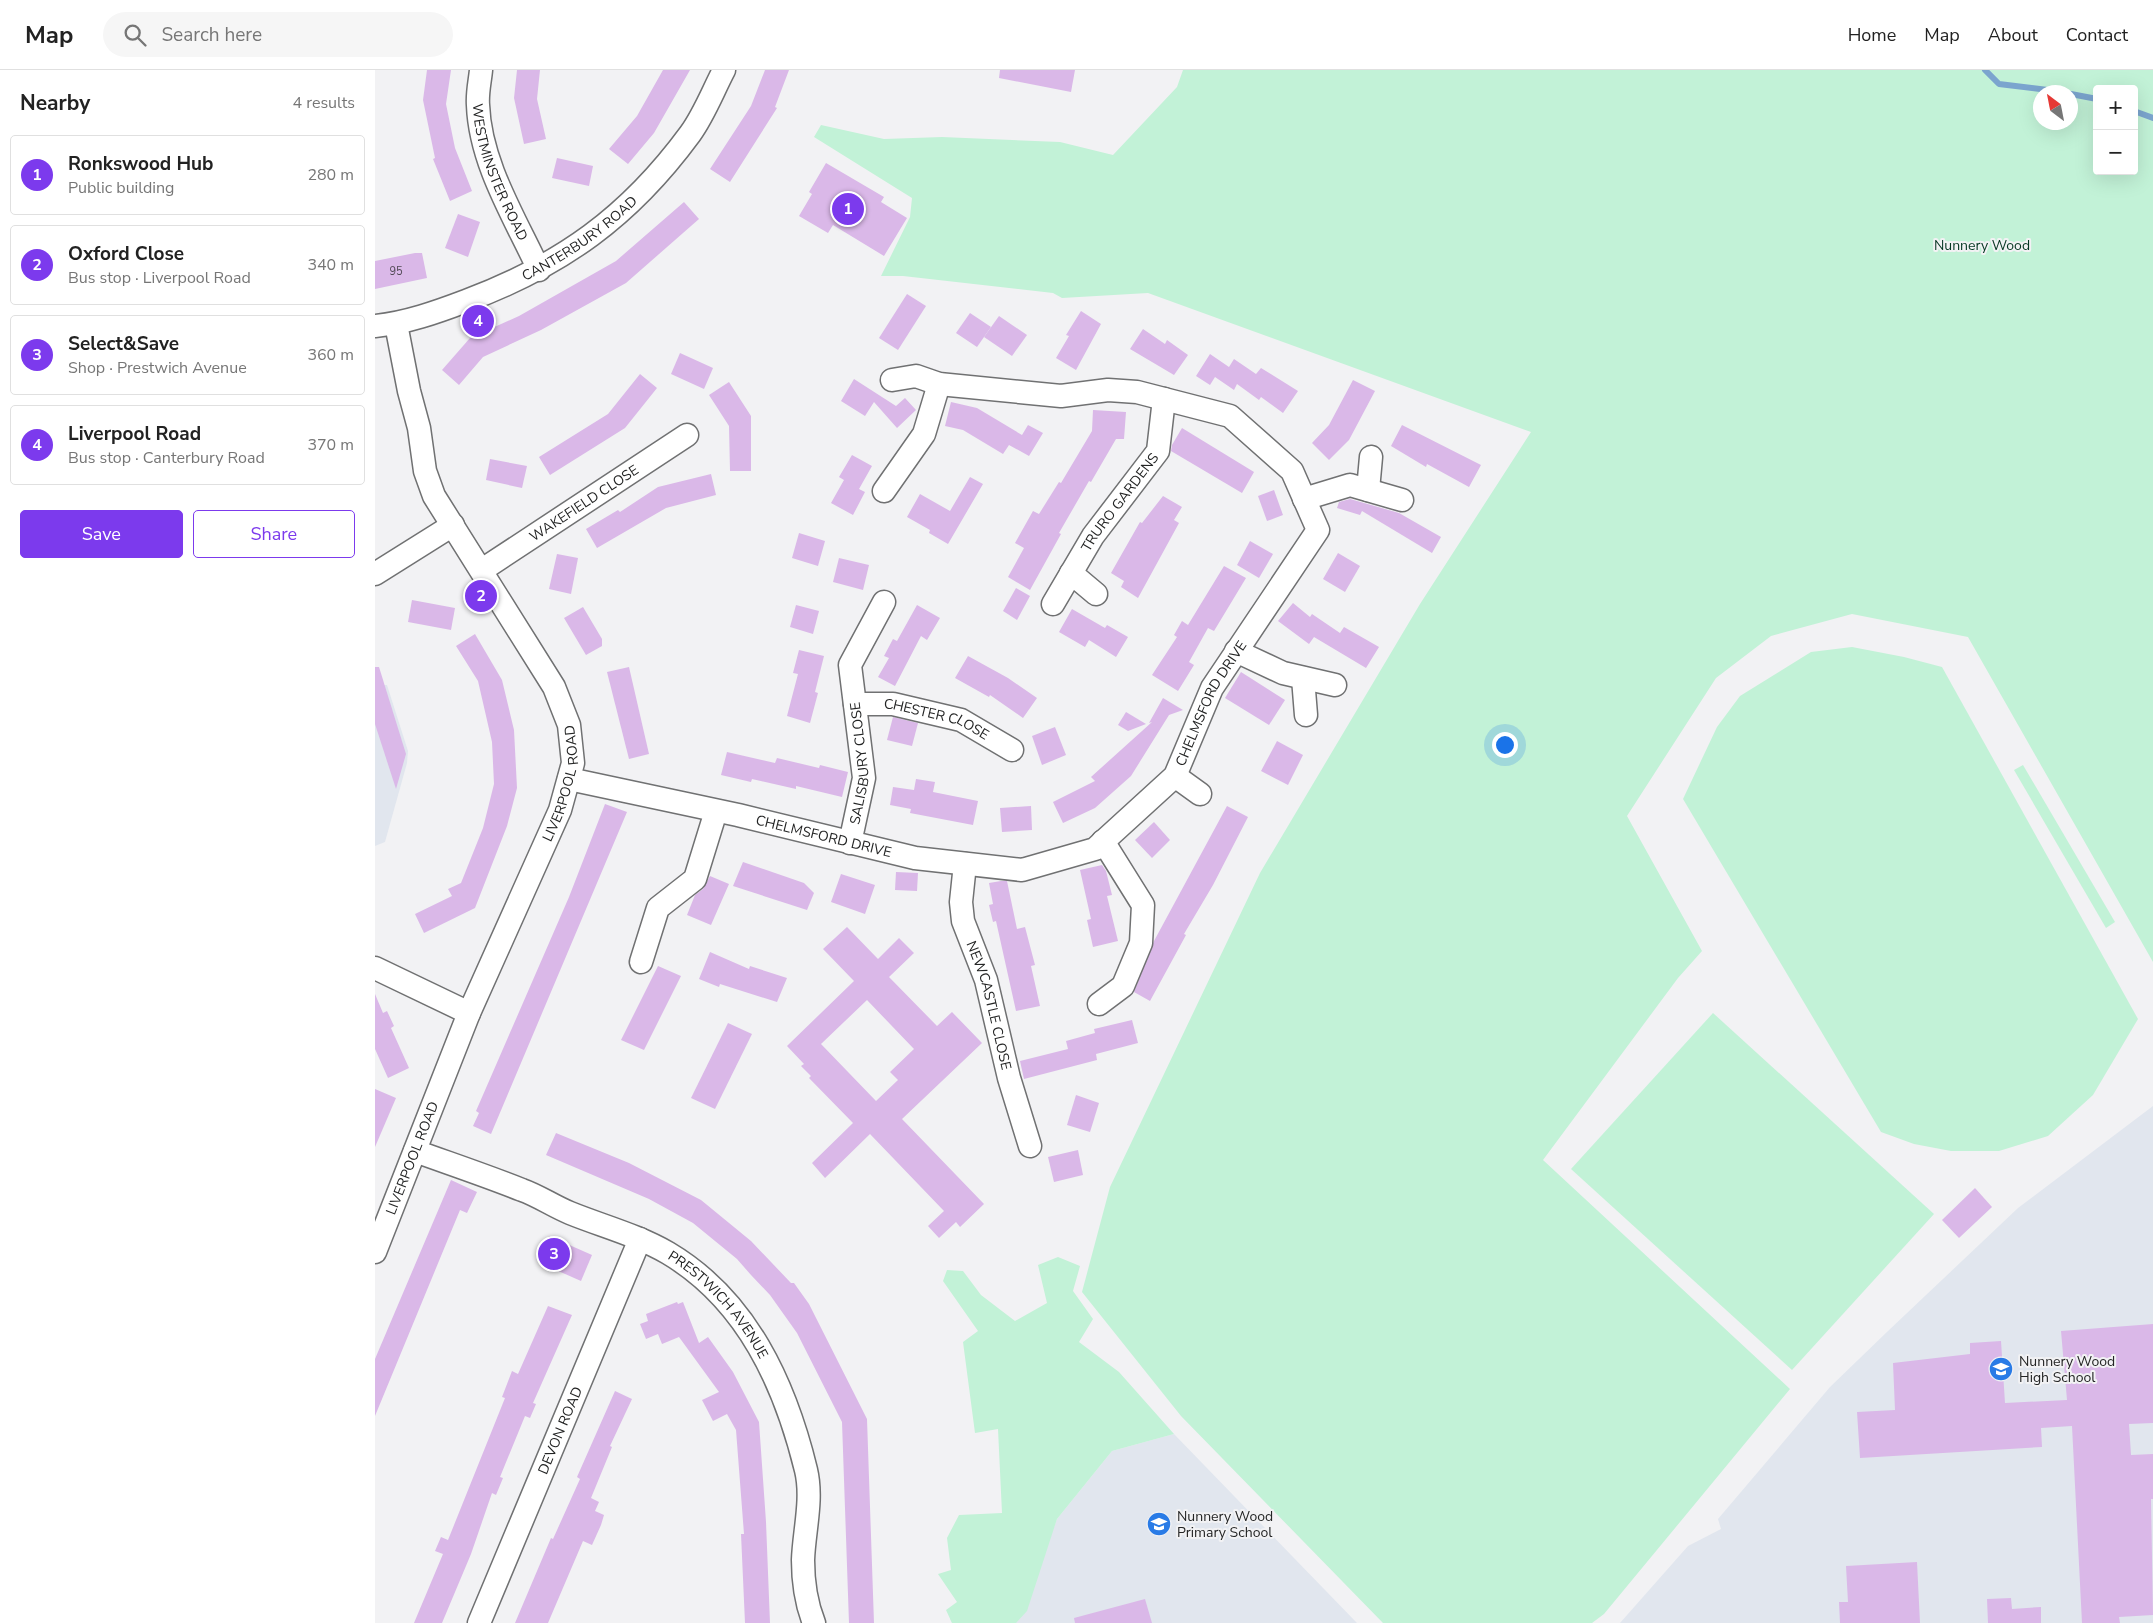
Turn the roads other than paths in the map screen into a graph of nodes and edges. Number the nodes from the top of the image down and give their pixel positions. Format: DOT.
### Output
graph roads {
  1 [pos="481,70"];
  2 [pos="724,70"];
  3 [pos="539,270"];
  4 [pos="385,325"];
  5 [pos="892,380"];
  6 [pos="939,384"];
  7 [pos="1164,399"];
  8 [pos="687,435"];
  9 [pos="1371,457"];
  10 [pos="1368,490"];
  11 [pos="884,491"];
  12 [pos="1304,499"];
  13 [pos="1402,500"];
  14 [pos="453,525"];
  15 [pos="482,570"];
  16 [pos="1071,573"];
  17 [pos="375,574"];
  18 [pos="1097,594"];
  19 [pos="884,602"];
  20 [pos="1053,604"];
  21 [pos="1235,651"];
  22 [pos="1303,678"];
  23 [pos="1335,685"];
  24 [pos="855,704"];
  25 [pos="1307,715"];
  26 [pos="1012,750"];
  27 [pos="1175,776"];
  28 [pos="569,780"];
  29 [pos="1200,794"];
  30 [pos="716,811"];
  31 [pos="1103,841"];
  32 [pos="850,843"];
  33 [pos="965,864"];
  34 [pos="641,962"];
  35 [pos="375,968"];
  36 [pos="1099,1004"];
  37 [pos="469,1013"];
  38 [pos="1030,1146"];
  39 [pos="415,1151"];
  40 [pos="640,1239"];
  41 [pos="375,1251"];
  42 [pos="479,1623"];
  43 [pos="814,1623"];
  1 -- 3 [label="street, WESTMINSTER ROAD"];
  2 -- 3 [label="street, CANTERBURY ROAD"];
  3 -- 4 [label="street, CANTERBURY ROAD"];
  4 -- 14 [label="street, LIVERPOOL ROAD"];
  5 -- 6 [label="street, CHELMSFORD DRIVE"];
  6 -- 7 [label="street, CHELMSFORD DRIVE"];
  6 -- 11 [label="street"];
  7 -- 12 [label="street, CHELMSFORD DRIVE"];
  7 -- 16 [label="street, TRURO GARDENS"];
  8 -- 15 [label="street, WAKEFIELD CLOSE"];
  9 -- 10 [label="street"];
  10 -- 12 [label="street"];
  10 -- 13 [label="street"];
  12 -- 21 [label="street, CHELMSFORD DRIVE"];
  14 -- 15 [label="street, LIVERPOOL ROAD"];
  14 -- 17 [label="street"];
  15 -- 28 [label="street, LIVERPOOL ROAD"];
  16 -- 18 [label="street"];
  16 -- 20 [label="street, TRURO GARDENS"];
  19 -- 24 [label="street, SALISBURY CLOSE"];
  21 -- 22 [label="street"];
  21 -- 27 [label="street, CHELMSFORD DRIVE"];
  22 -- 23 [label="street"];
  22 -- 25 [label="street"];
  24 -- 26 [label="street, CHESTER CLOSE"];
  24 -- 32 [label="street, SALISBURY CLOSE"];
  27 -- 29 [label="street"];
  27 -- 31 [label="street, CHELMSFORD DRIVE"];
  28 -- 30 [label="street, CHELMSFORD DRIVE"];
  28 -- 37 [label="street, LIVERPOOL ROAD"];
  30 -- 32 [label="street, CHELMSFORD DRIVE"];
  30 -- 34 [label="street"];
  31 -- 33 [label="street, CHELMSFORD DRIVE"];
  31 -- 36 [label="street"];
  32 -- 33 [label="street, CHELMSFORD DRIVE"];
  33 -- 38 [label="street, NEWCASTLE CLOSE"];
  35 -- 37 [label="street"];
  37 -- 39 [label="street, LIVERPOOL ROAD"];
  39 -- 40 [label="street, PRESTWICH AVENUE"];
  39 -- 41 [label="street, LIVERPOOL ROAD"];
  40 -- 42 [label="street, DEVON ROAD"];
  40 -- 43 [label="street, PRESTWICH AVENUE"];
}
